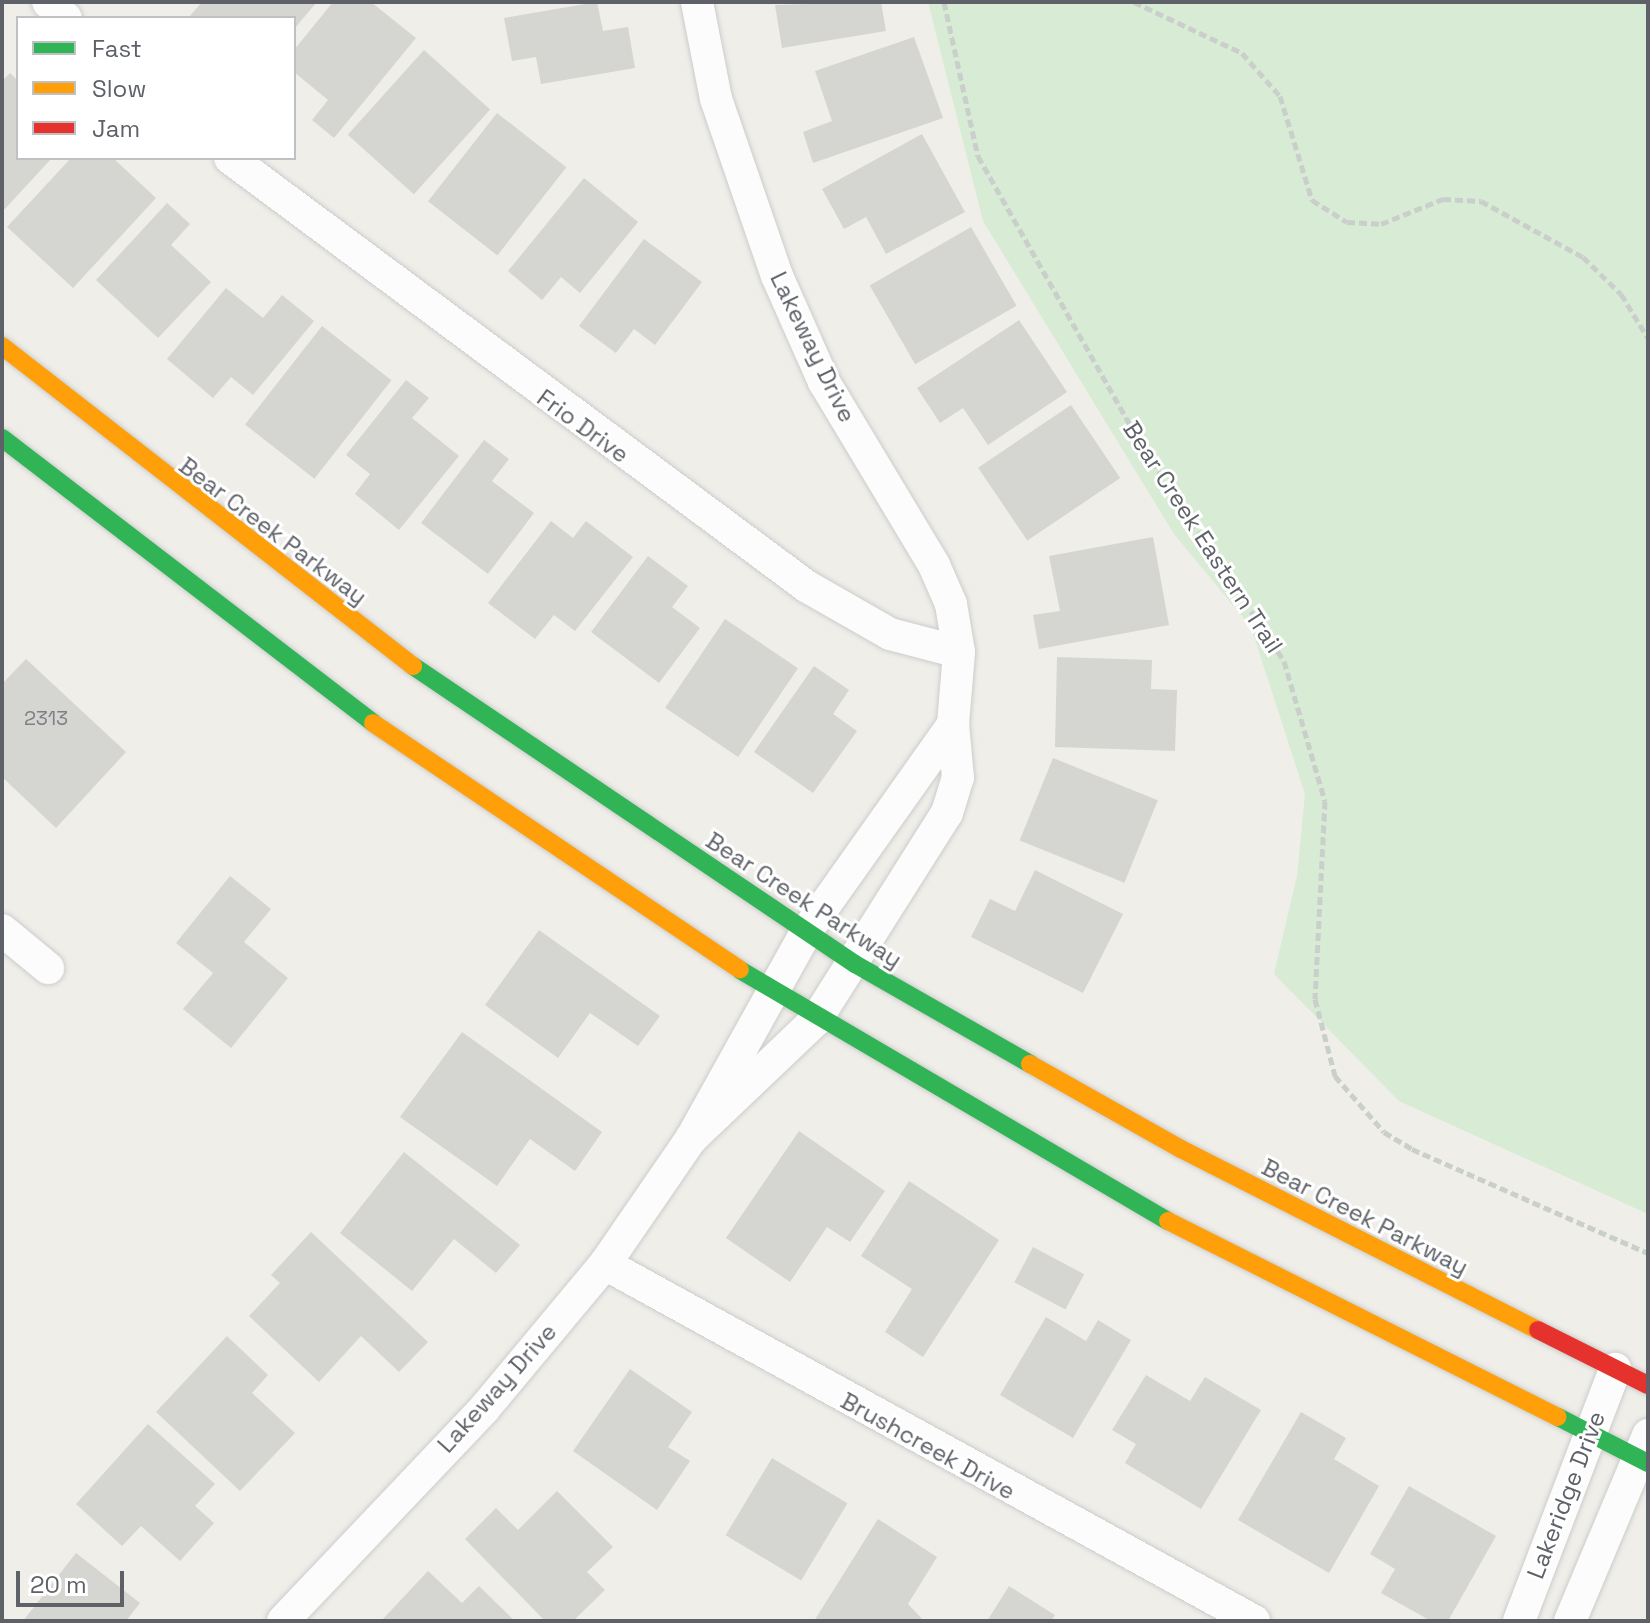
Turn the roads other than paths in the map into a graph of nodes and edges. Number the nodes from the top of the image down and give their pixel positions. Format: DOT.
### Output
graph roads {
  1 [pos="48,2"];
  2 [pos="697,2"];
  3 [pos="64,16"];
  4 [pos="233,160"];
  5 [pos="2,346"];
  6 [pos="2,438"];
  7 [pos="959,652"];
  8 [pos="953,724"];
  9 [pos="2,930"];
  10 [pos="806,932"];
  11 [pos="855,964"];
  12 [pos="48,968"];
  13 [pos="769,990"];
  14 [pos="816,1020"];
  15 [pos="691,1139"];
  16 [pos="605,1264"];
  17 [pos="1615,1369"];
  18 [pos="1648,1385"];
  19 [pos="1589,1436"];
  20 [pos="1645,1452"];
  21 [pos="283,1621"];
  22 [pos="1254,1621"];
  23 [pos="1519,1621"];
  24 [pos="1570,1621"];
  1 -- 3 [label="street"];
  2 -- 7 [label="street, Lakeway Drive"];
  4 -- 7 [label="street, Frio Drive"];
  5 -- 10 [label="main road, Bear Creek Parkway"];
  6 -- 13 [label="main road"];
  7 -- 8 [label="street, Lakeway Drive"];
  8 -- 10 [label="street, Lakeway Drive"];
  8 -- 11 [label="street, Lakeway Drive"];
  9 -- 12 [label="street"];
  10 -- 11 [label="main road, Bear Creek Parkway"];
  10 -- 13 [label="street, Lakeway Drive"];
  11 -- 14 [label="street, Lakeway Drive"];
  11 -- 17 [label="main road, Bear Creek Parkway"];
  13 -- 14 [label="main road"];
  13 -- 15 [label="street, Lakeway Drive"];
  14 -- 15 [label="street, Lakeway Drive"];
  14 -- 19 [label="main road"];
  15 -- 16 [label="street, Lakeway Drive"];
  16 -- 21 [label="street, Lakeway Drive"];
  16 -- 22 [label="street, Brushcreek Drive"];
  17 -- 18 [label="main road, Bear Creek Parkway"];
  17 -- 19 [label="street, Lakeridge Drive"];
  19 -- 20 [label="main road"];
  19 -- 23 [label="street, Lakeridge Drive"];
  20 -- 24 [label="street, Lakeridge Drive"];
}
